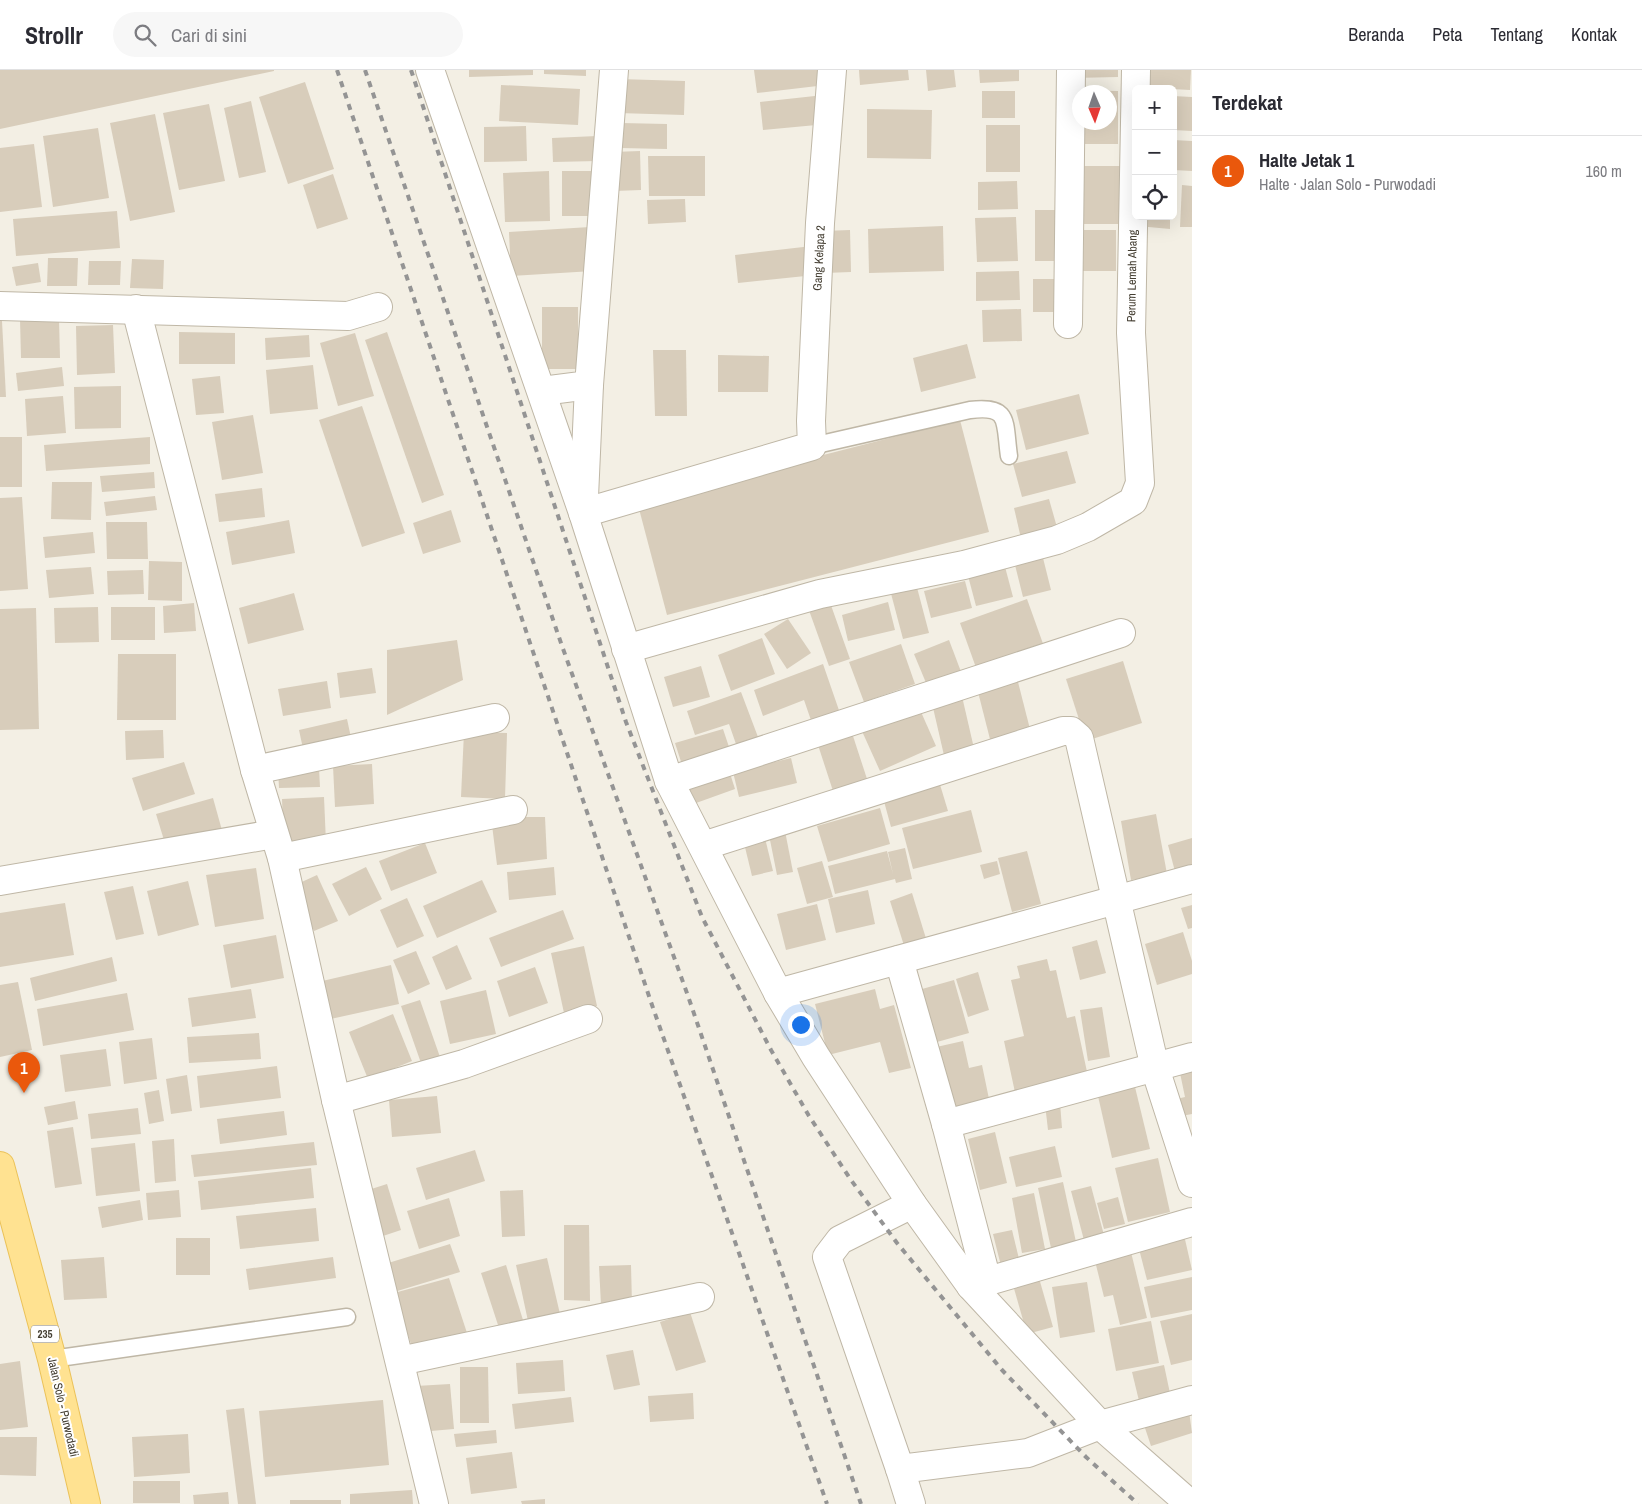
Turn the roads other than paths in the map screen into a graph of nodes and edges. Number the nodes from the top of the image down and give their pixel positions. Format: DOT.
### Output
graph roads {
  1 [pos="430,70"];
  2 [pos="614,70"];
  3 [pos="832,70"];
  4 [pos="1070,70"];
  5 [pos="1136,70"];
  6 [pos="0,306"];
  7 [pos="378,307"];
  8 [pos="136,309"];
  9 [pos="1068,324"];
  10 [pos="589,385"];
  11 [pos="542,391"];
  12 [pos="812,446"];
  13 [pos="1009,456"];
  14 [pos="583,513"];
  15 [pos="1121,633"];
  16 [pos="626,649"];
  17 [pos="495,718"];
  18 [pos="255,770"];
  19 [pos="669,781"];
  20 [pos="513,810"];
  21 [pos="278,846"];
  22 [pos="703,846"];
  23 [pos="1192,879"];
  24 [pos="0,881"];
  25 [pos="1117,899"];
  26 [pos="899,960"];
  27 [pos="778,993"];
  28 [pos="588,1019"];
  29 [pos="1192,1057"];
  30 [pos="1155,1068"];
  31 [pos="336,1100"];
  32 [pos="946,1124"];
  33 [pos="0,1166"];
  34 [pos="1192,1183"];
  35 [pos="912,1204"];
  36 [pos="1192,1222"];
  37 [pos="979,1284"];
  38 [pos="700,1297"];
  39 [pos="347,1317"];
  40 [pos="52,1359"];
  41 [pos="400,1361"];
  42 [pos="1192,1400"];
  43 [pos="1100,1425"];
  44 [pos="900,1469"];
  45 [pos="86,1504"];
  46 [pos="434,1504"];
  47 [pos="911,1504"];
  48 [pos="1190,1504"];
  1 -- 11 [label="street"];
  2 -- 10 [label="street"];
  3 -- 12 [label="street, Gang Kelapa 2"];
  4 -- 9 [label="street"];
  5 -- 16 [label="street, Perum Lemah Abang"];
  6 -- 8 [label="street"];
  7 -- 8 [label="street"];
  8 -- 18 [label="street"];
  10 -- 11 [label="street"];
  10 -- 14 [label="street"];
  11 -- 14 [label="street"];
  12 -- 13 [label="lane"];
  12 -- 14 [label="street"];
  14 -- 16 [label="street"];
  15 -- 19 [label="street"];
  16 -- 19 [label="street"];
  17 -- 18 [label="street"];
  18 -- 21 [label="street"];
  19 -- 22 [label="street"];
  20 -- 21 [label="street"];
  21 -- 24 [label="street"];
  21 -- 31 [label="street"];
  22 -- 25 [label="street"];
  22 -- 27 [label="street"];
  23 -- 25 [label="street"];
  25 -- 26 [label="street"];
  25 -- 30 [label="street"];
  26 -- 27 [label="street"];
  26 -- 32 [label="street"];
  27 -- 35 [label="street"];
  28 -- 31 [label="street"];
  29 -- 30 [label="street"];
  30 -- 32 [label="street"];
  30 -- 34 [label="street"];
  31 -- 41 [label="street"];
  32 -- 37 [label="street"];
  33 -- 40 [label="main road, Jalan Solo - Purwodadi / 235"];
  35 -- 37 [label="street"];
  35 -- 44 [label="street"];
  36 -- 37 [label="street"];
  37 -- 43 [label="street"];
  38 -- 41 [label="street"];
  39 -- 40 [label="lane"];
  40 -- 45 [label="main road, Jalan Solo - Purwodadi / 235"];
  41 -- 46 [label="street"];
  42 -- 43 [label="street"];
  43 -- 44 [label="street"];
  43 -- 48 [label="street"];
  44 -- 47 [label="street"];
}
